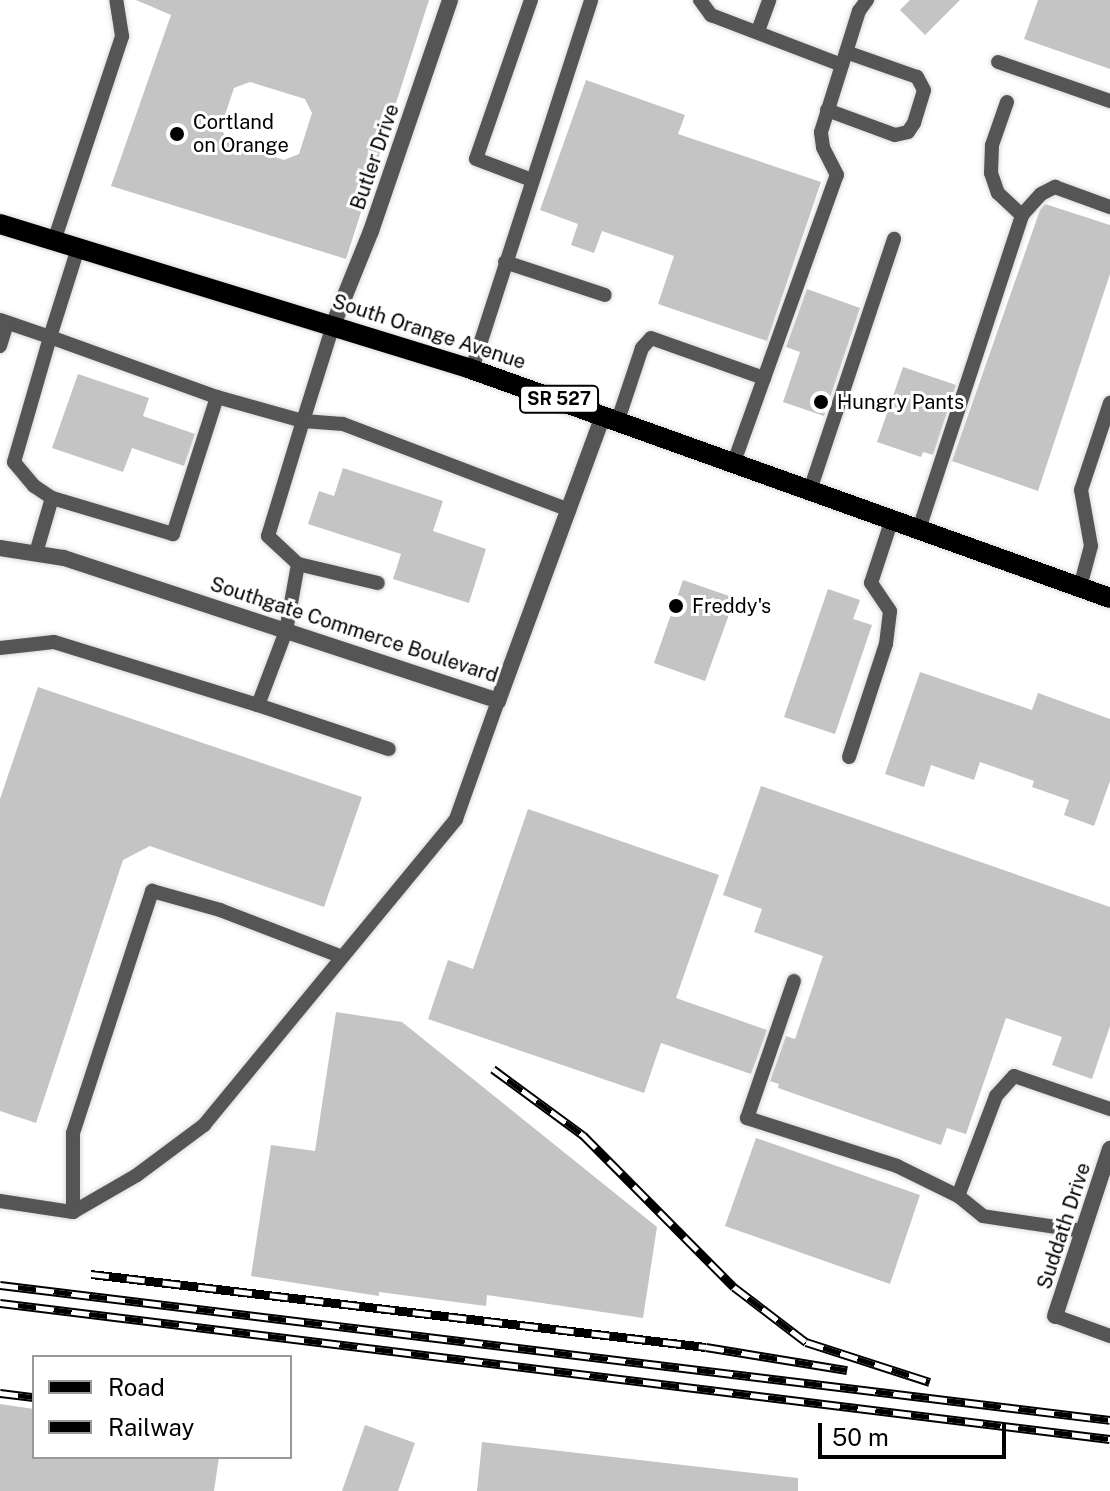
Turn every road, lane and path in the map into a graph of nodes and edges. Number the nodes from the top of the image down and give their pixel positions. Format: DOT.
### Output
graph roads {
  1 [pos="116,0"];
  2 [pos="450,0"];
  3 [pos="531,0"];
  4 [pos="591,0"];
  5 [pos="700,0"];
  6 [pos="769,0"];
  7 [pos="867,0"];
  8 [pos="758,31"];
  9 [pos="844,58"];
  10 [pos="998,62"];
  11 [pos="1110,101"];
  12 [pos="1007,102"];
  13 [pos="827,110"];
  14 [pos="532,180"];
  15 [pos="1110,207"];
  16 [pos="1022,215"];
  17 [pos="0,224"];
  18 [pos="894,239"];
  19 [pos="54,241"];
  20 [pos="78,248"];
  21 [pos="505,262"];
  22 [pos="605,295"];
  23 [pos="4,321"];
  24 [pos="333,325"];
  25 [pos="50,337"];
  26 [pos="0,346"];
  27 [pos="472,369"];
  28 [pos="764,378"];
  29 [pos="217,397"];
  30 [pos="1110,403"];
  31 [pos="611,418"];
  32 [pos="303,421"];
  33 [pos="734,462"];
  34 [pos="810,490"];
  35 [pos="52,498"];
  36 [pos="569,510"];
  37 [pos="892,519"];
  38 [pos="919,529"];
  39 [pos="0,548"];
  40 [pos="36,553"];
  41 [pos="298,564"];
  42 [pos="378,583"];
  43 [pos="1080,587"];
  44 [pos="1110,598"];
  45 [pos="286,631"];
  46 [pos="0,648"];
  47 [pos="498,701"];
  48 [pos="258,705"];
  49 [pos="389,749"];
  50 [pos="849,757"];
  51 [pos="340,956"];
  52 [pos="794,981"];
  53 [pos="1110,1109"];
  54 [pos="1110,1149"];
  55 [pos="958,1196"];
  56 [pos="0,1201"];
  57 [pos="73,1212"];
  58 [pos="1083,1231"];
  59 [pos="1055,1316"];
  60 [pos="1110,1336"];
  1 -- 19 [label="lane"];
  2 -- 24 [label="street, Butler Drive"];
  3 -- 14 [label="lane"];
  4 -- 14 [label="lane"];
  5 -- 8 [label="lane"];
  6 -- 8 [label="lane"];
  7 -- 9 [label="lane"];
  8 -- 9 [label="lane"];
  9 -- 13 [label="lane"];
  9 -- 13 [label="lane"];
  10 -- 11 [label="lane"];
  12 -- 16 [label="lane"];
  13 -- 28 [label="lane"];
  14 -- 21 [label="lane"];
  15 -- 16 [label="lane"];
  16 -- 38 [label="lane"];
  17 -- 19 [label="main road, South Orange Avenue / SR 527"];
  18 -- 34 [label="lane"];
  19 -- 20 [label="main road, South Orange Avenue / SR 527"];
  20 -- 24 [label="main road, South Orange Avenue / SR 527"];
  20 -- 25 [label="lane"];
  21 -- 22 [label="lane"];
  21 -- 27 [label="lane"];
  23 -- 25 [label="lane"];
  23 -- 26 [label="lane"];
  24 -- 27 [label="main road, South Orange Avenue / SR 527"];
  24 -- 32 [label="lane"];
  25 -- 29 [label="lane"];
  25 -- 35 [label="lane"];
  27 -- 31 [label="main road, South Orange Avenue / SR 527"];
  28 -- 31 [label="lane"];
  28 -- 33 [label="lane"];
  29 -- 32 [label="lane"];
  29 -- 35 [label="lane"];
  30 -- 43 [label="lane"];
  31 -- 33 [label="main road, South Orange Avenue / SR 527"];
  31 -- 36 [label="street, Southgate Commerce Boulevard"];
  32 -- 36 [label="lane"];
  32 -- 41 [label="lane"];
  33 -- 34 [label="main road, South Orange Avenue / SR 527"];
  34 -- 37 [label="main road, South Orange Avenue / SR 527"];
  35 -- 40 [label="lane"];
  36 -- 47 [label="street, Southgate Commerce Boulevard"];
  37 -- 38 [label="main road, South Orange Avenue / SR 527"];
  37 -- 50 [label="lane"];
  38 -- 43 [label="main road, South Orange Avenue / SR 527"];
  39 -- 40 [label="street, Southgate Commerce Boulevard"];
  40 -- 45 [label="street, Southgate Commerce Boulevard"];
  41 -- 42 [label="lane"];
  41 -- 45 [label="lane"];
  43 -- 44 [label="main road, South Orange Avenue / SR 527"];
  45 -- 47 [label="street, Southgate Commerce Boulevard"];
  45 -- 48 [label="lane"];
  46 -- 48 [label="lane"];
  47 -- 51 [label="lane"];
  48 -- 49 [label="lane"];
  51 -- 57 [label="lane"];
  51 -- 57 [label="lane"];
  52 -- 55 [label="lane"];
  53 -- 55 [label="lane"];
  54 -- 58 [label="street, Suddath Drive"];
  55 -- 58 [label="lane"];
  56 -- 57 [label="lane"];
  58 -- 59 [label="street, Suddath Drive"];
  59 -- 60 [label="lane"];
}
